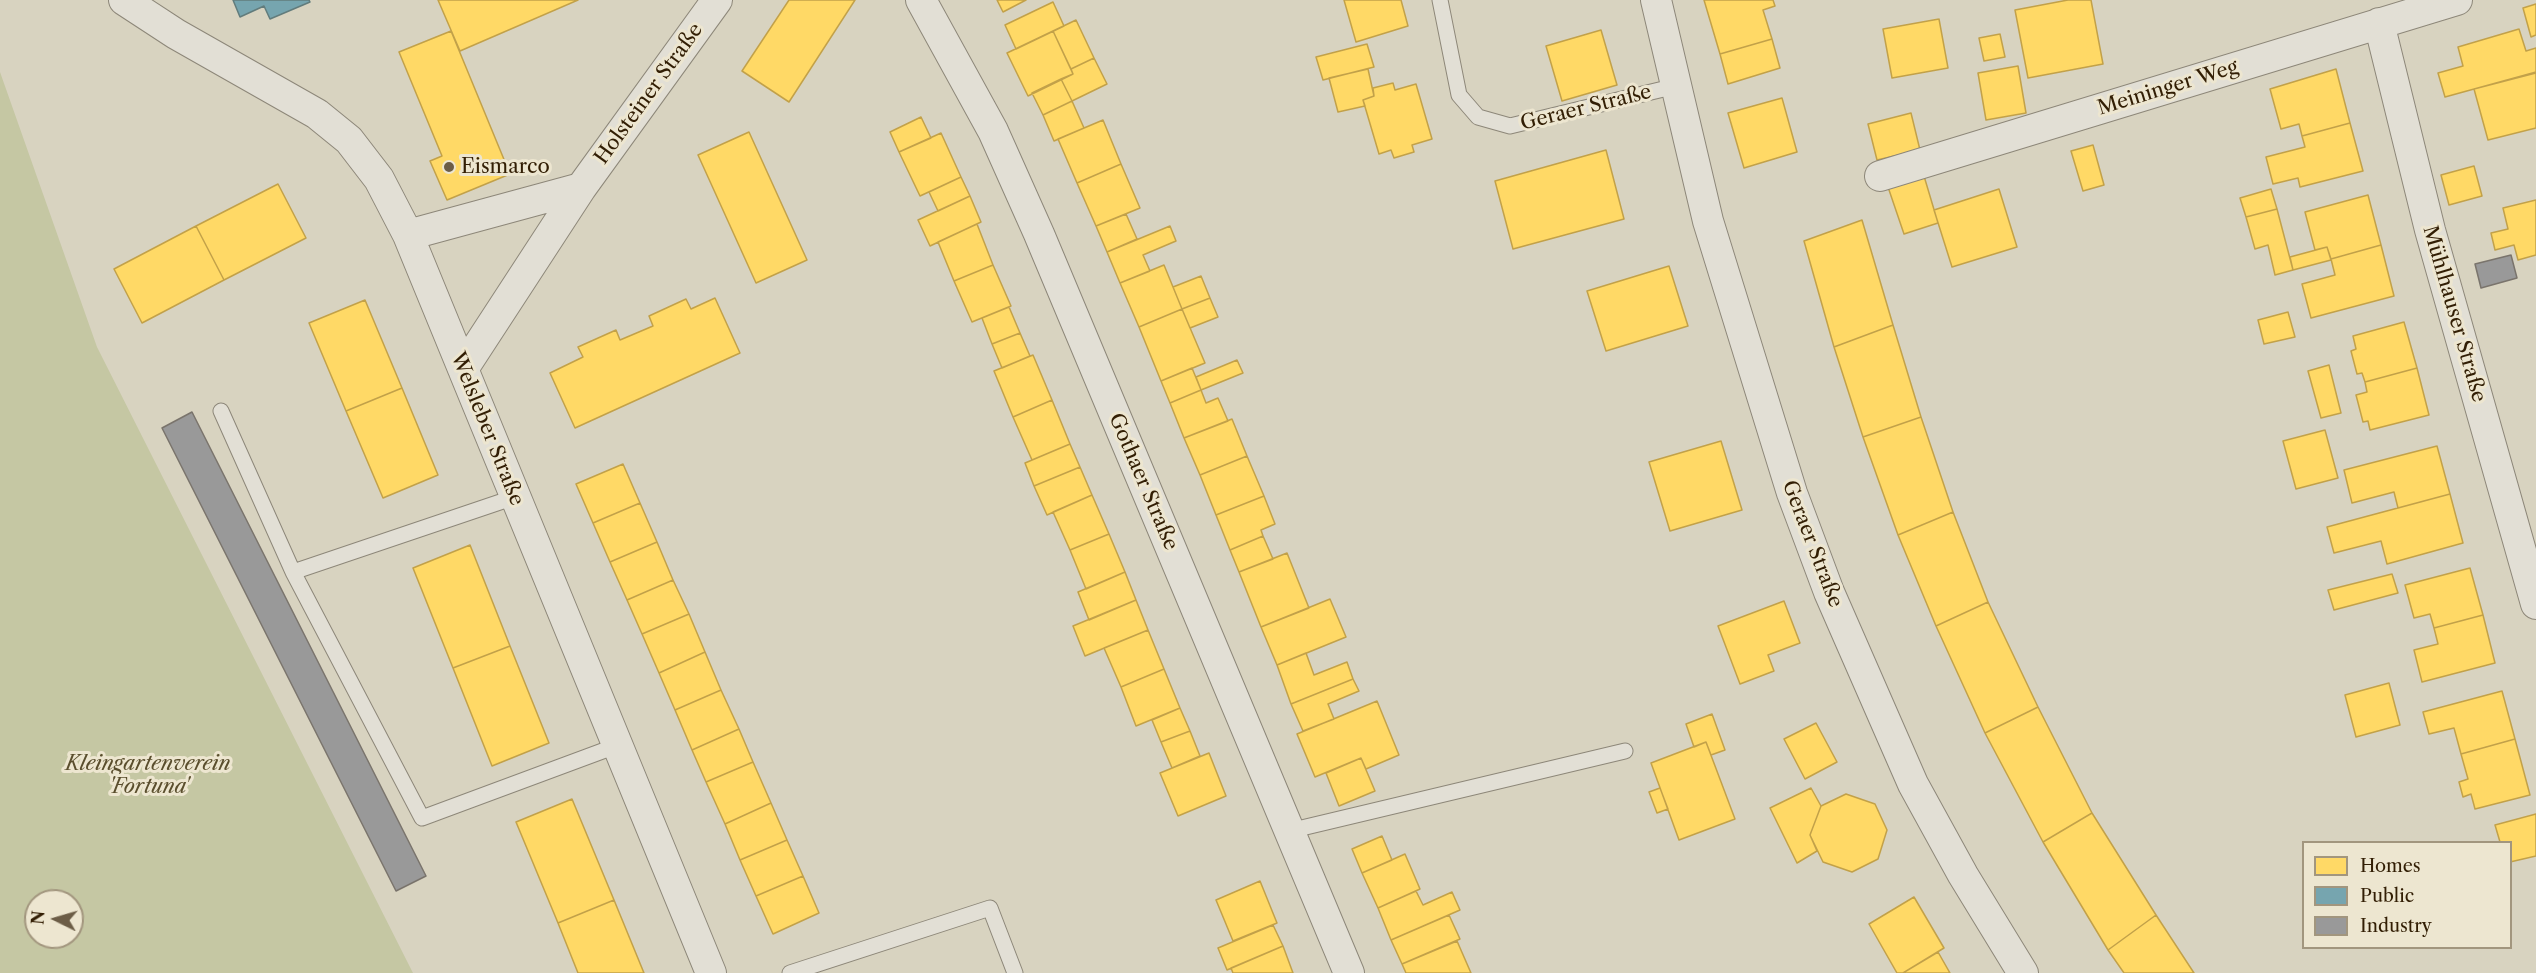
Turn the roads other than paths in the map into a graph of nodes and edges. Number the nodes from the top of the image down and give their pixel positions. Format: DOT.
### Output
graph roads {
  1 [pos="124,0"];
  2 [pos="717,0"];
  3 [pos="921,0"];
  4 [pos="1440,0"];
  5 [pos="1656,0"];
  6 [pos="2457,0"];
  7 [pos="2379,23"];
  8 [pos="1676,86"];
  9 [pos="1880,176"];
  10 [pos="581,188"];
  11 [pos="408,235"];
  12 [pos="463,369"];
  13 [pos="221,411"];
  14 [pos="515,496"];
  15 [pos="293,572"];
  16 [pos="2536,604"];
  17 [pos="616,746"];
  18 [pos="1625,751"];
  19 [pos="1289,831"];
  20 [pos="711,973"];
  21 [pos="789,973"];
  22 [pos="1016,973"];
  23 [pos="1349,973"];
  24 [pos="2023,973"];
  1 -- 11 [label="street, Welsleber Straße"];
  2 -- 10 [label="street, Holsteiner Straße"];
  3 -- 19 [label="street, Gothaer Straße"];
  4 -- 8 [label="lane, Geraer Straße"];
  5 -- 8 [label="street, Geraer Straße"];
  6 -- 7 [label="street, Meininger Weg"];
  7 -- 9 [label="street, Meininger Weg"];
  7 -- 16 [label="street, Mühlhauser Straße"];
  8 -- 24 [label="street, Geraer Straße"];
  10 -- 11 [label="street"];
  10 -- 12 [label="street, Holsteiner Straße"];
  11 -- 12 [label="street, Welsleber Straße"];
  12 -- 14 [label="street, Welsleber Straße"];
  13 -- 15 [label="lane"];
  14 -- 15 [label="lane"];
  14 -- 17 [label="street, Welsleber Straße"];
  15 -- 17 [label="lane"];
  17 -- 20 [label="street, Welsleber Straße"];
  18 -- 19 [label="lane"];
  19 -- 23 [label="street, Gothaer Straße"];
  21 -- 22 [label="lane"];
}
